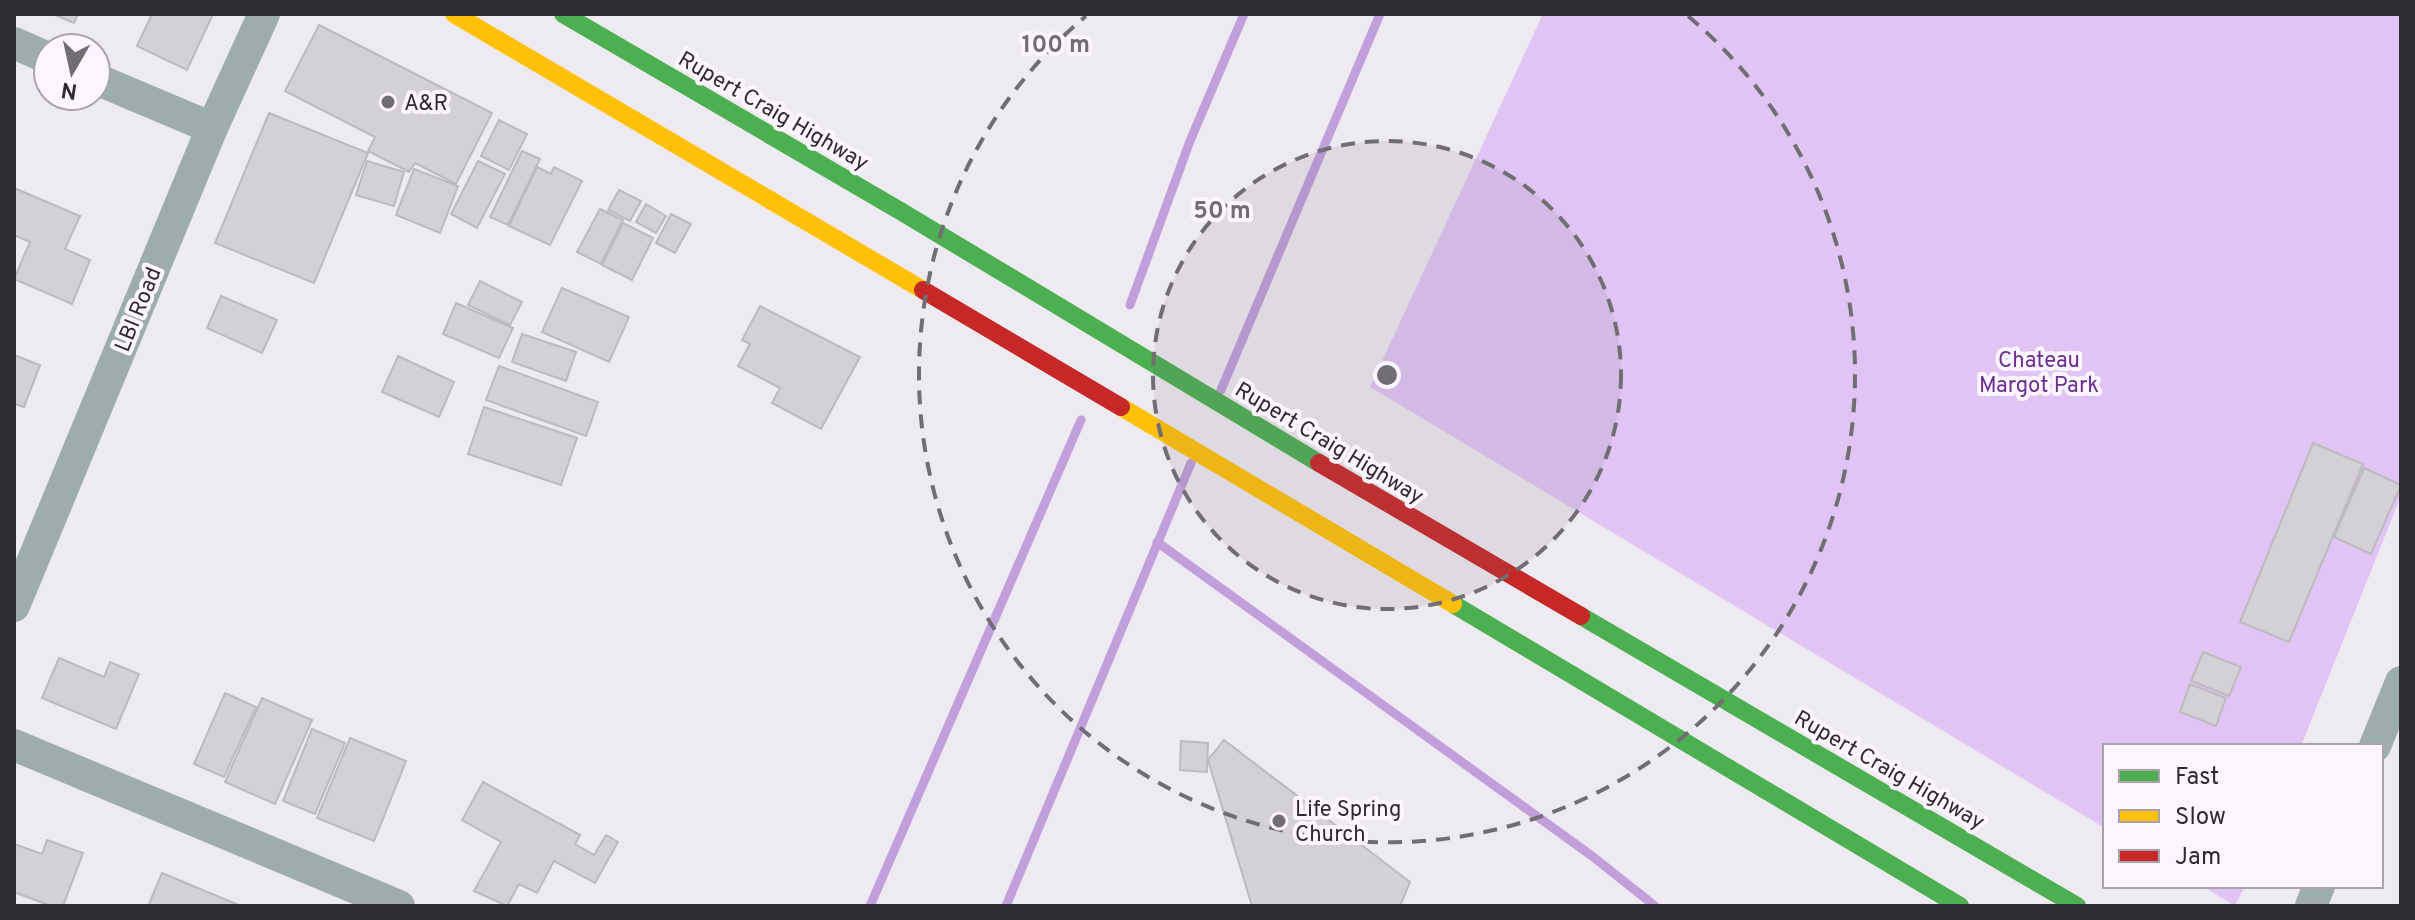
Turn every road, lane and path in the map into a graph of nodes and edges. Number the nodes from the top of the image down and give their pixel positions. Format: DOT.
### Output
graph roads {
  1 [pos="264,14"];
  2 [pos="454,14"];
  3 [pos="563,14"];
  4 [pos="112,86"];
  5 [pos="212,128"];
  6 [pos="14,606"];
  7 [pos="2401,682"];
  8 [pos="2376,744"];
  9 [pos="14,745"];
  10 [pos="399,906"];
  11 [pos="1960,906"];
  12 [pos="2077,906"];
  1 -- 5 [label="street, LBI Road"];
  2 -- 11 [label="main road"];
  3 -- 12 [label="main road, Rupert Craig Highway"];
  4 -- 5 [label="street"];
  5 -- 6 [label="street, LBI Road"];
  7 -- 8 [label="street"];
  9 -- 10 [label="street"];
}
